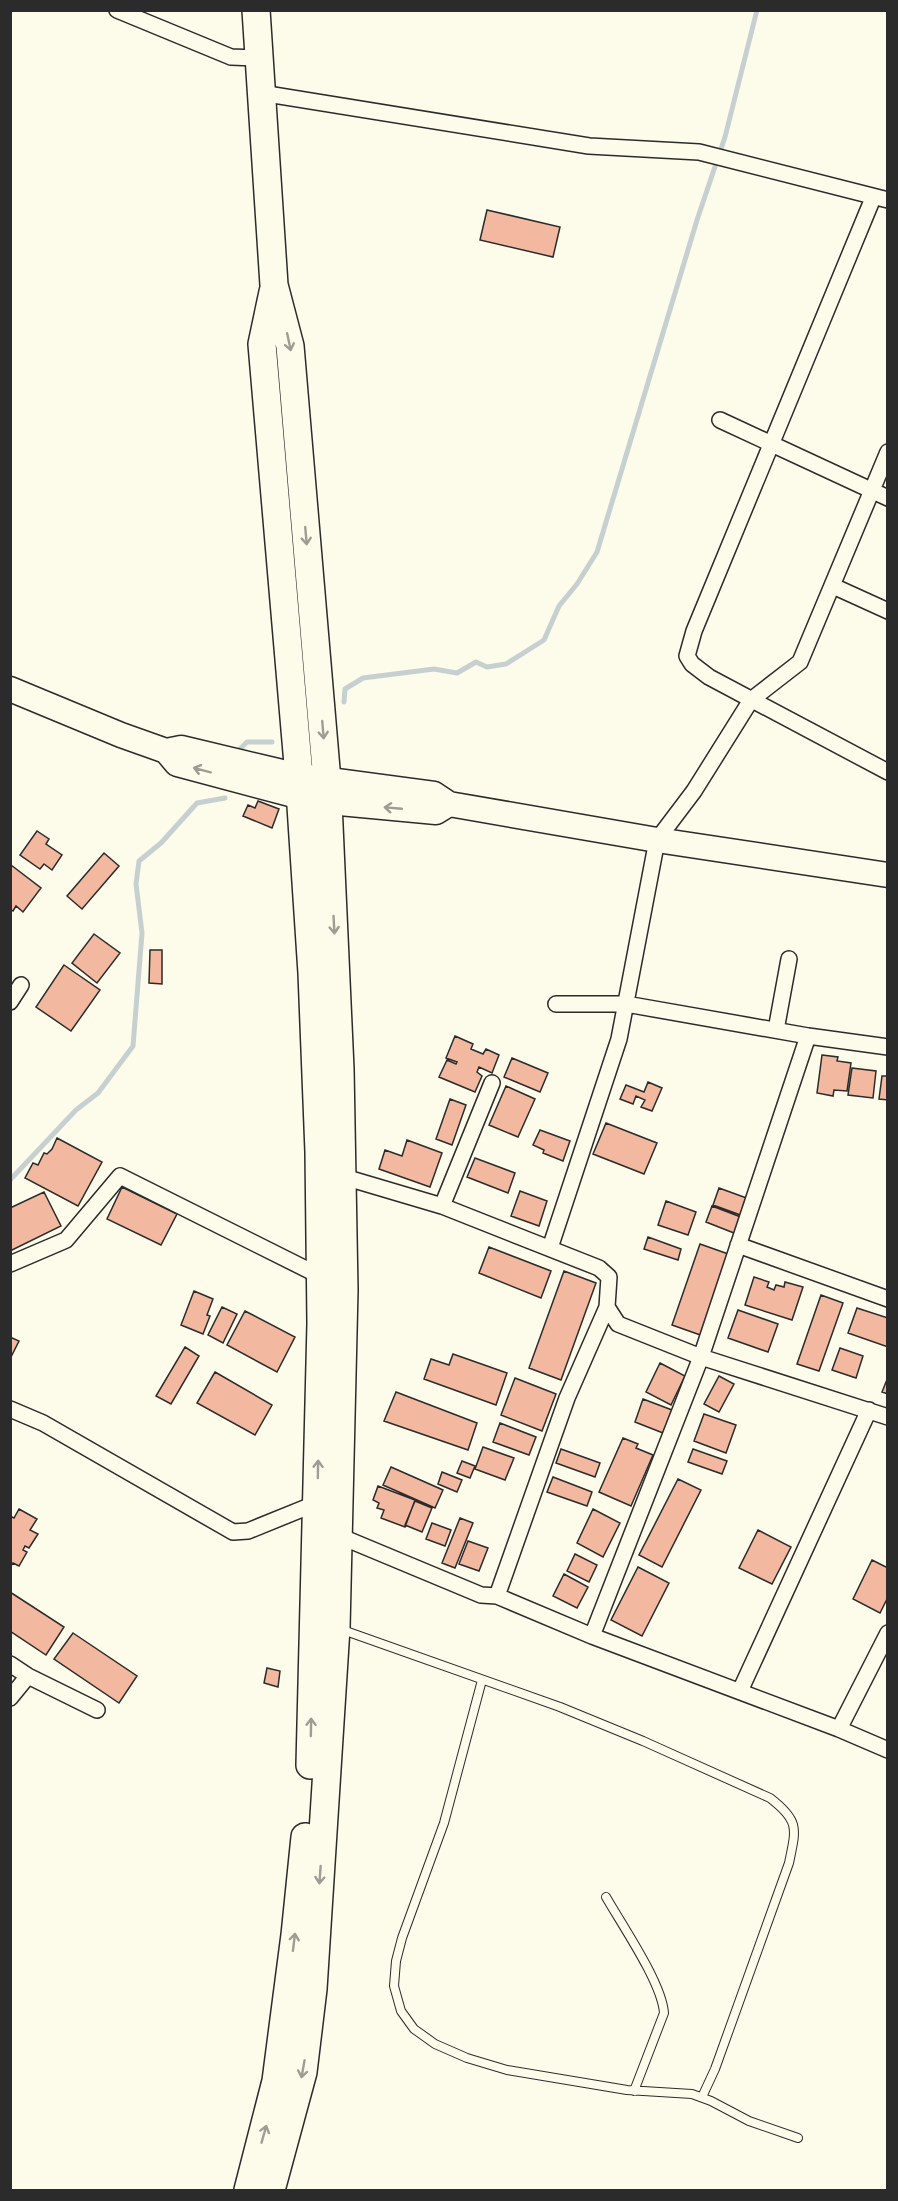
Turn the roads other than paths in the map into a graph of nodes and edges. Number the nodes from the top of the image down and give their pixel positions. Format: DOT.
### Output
graph roads {
  1 [pos="117,10"];
  2 [pos="256,10"];
  3 [pos="259,58"];
  4 [pos="261,93"];
  5 [pos="880,199"];
  6 [pos="274,285"];
  7 [pos="720,420"];
  8 [pos="772,444"];
  9 [pos="888,452"];
  10 [pos="871,491"];
  11 [pos="888,498"];
  12 [pos="833,586"];
  13 [pos="888,611"];
  14 [pos="10,690"];
  15 [pos="751,700"];
  16 [pos="888,772"];
  17 [pos="300,786"];
  18 [pos="328,791"];
  19 [pos="657,840"];
  20 [pos="888,875"];
  21 [pos="789,959"];
  22 [pos="21,985"];
  23 [pos="10,1002"];
  24 [pos="556,1004"];
  25 [pos="626,1004"];
  26 [pos="776,1030"];
  27 [pos="808,1036"];
  28 [pos="888,1047"];
  29 [pos="492,1083"];
  30 [pos="332,1177"];
  31 [pos="442,1206"];
  32 [pos="738,1245"];
  33 [pos="550,1248"];
  34 [pos="10,1264"];
  35 [pos="320,1276"];
  36 [pos="888,1299"];
  37 [pos="607,1307"];
  38 [pos="701,1357"];
  39 [pos="10,1409"];
  40 [pos="869,1410"];
  41 [pos="888,1417"];
  42 [pos="317,1503"];
  43 [pos="337,1535"];
  44 [pos="496,1596"];
  45 [pos="325,1627"];
  46 [pos="888,1633"];
  47 [pos="592,1636"];
  48 [pos="10,1664"];
  49 [pos="28,1676"];
  50 [pos="482,1680"];
  51 [pos="740,1691"];
  52 [pos="10,1698"];
  53 [pos="97,1710"];
  54 [pos="839,1729"];
  55 [pos="888,1750"];
  56 [pos="606,1897"];
  57 [pos="634,2091"];
  58 [pos="702,2097"];
  59 [pos="798,2139"];
  60 [pos="248,2190"];
  61 [pos="271,2190"];
  1 -- 3 [label="street"];
  2 -- 3 [label="highway"];
  3 -- 4 [label="highway"];
  4 -- 5 [label="street"];
  4 -- 6 [label="highway"];
  5 -- 8 [label="street"];
  6 -- 17 [label="highway"];
  6 -- 18 [label="highway, one-way"];
  7 -- 8 [label="street"];
  8 -- 10 [label="street"];
  8 -- 15 [label="street"];
  9 -- 10 [label="street"];
  10 -- 11 [label="street"];
  10 -- 12 [label="street"];
  12 -- 13 [label="street"];
  12 -- 15 [label="street"];
  14 -- 17 [label="main road"];
  15 -- 16 [label="street"];
  15 -- 19 [label="street"];
  17 -- 18 [label="main road"];
  17 -- 30 [label="highway"];
  18 -- 19 [label="main road"];
  18 -- 30 [label="highway, one-way"];
  19 -- 20 [label="main road"];
  19 -- 25 [label="street"];
  21 -- 26 [label="street"];
  22 -- 23 [label="street"];
  24 -- 25 [label="street"];
  25 -- 26 [label="street"];
  25 -- 33 [label="street"];
  26 -- 27 [label="street"];
  27 -- 28 [label="street"];
  27 -- 32 [label="street"];
  29 -- 31 [label="street"];
  30 -- 31 [label="street"];
  30 -- 35 [label="highway"];
  30 -- 43 [label="highway"];
  31 -- 33 [label="street"];
  32 -- 36 [label="street"];
  32 -- 38 [label="street"];
  33 -- 37 [label="street"];
  34 -- 35 [label="street"];
  42 -- 35 [label="highway, one-way"];
  37 -- 38 [label="street"];
  37 -- 44 [label="street"];
  38 -- 40 [label="street"];
  38 -- 47 [label="street"];
  39 -- 42 [label="street"];
  40 -- 41 [label="street"];
  40 -- 51 [label="street"];
  42 -- 45 [label="highway"];
  43 -- 44 [label="street"];
  43 -- 45 [label="highway"];
  44 -- 47 [label="street"];
  45 -- 50 [label="lane"];
  60 -- 45 [label="highway, one-way"];
  45 -- 61 [label="highway, one-way"];
  46 -- 54 [label="street"];
  47 -- 51 [label="street"];
  48 -- 49 [label="street"];
  49 -- 52 [label="street"];
  49 -- 53 [label="street"];
  50 -- 57 [label="lane"];
  50 -- 58 [label="lane"];
  51 -- 54 [label="street"];
  54 -- 55 [label="street"];
  56 -- 57 [label="lane"];
  57 -- 58 [label="lane"];
  58 -- 59 [label="lane"];
}
